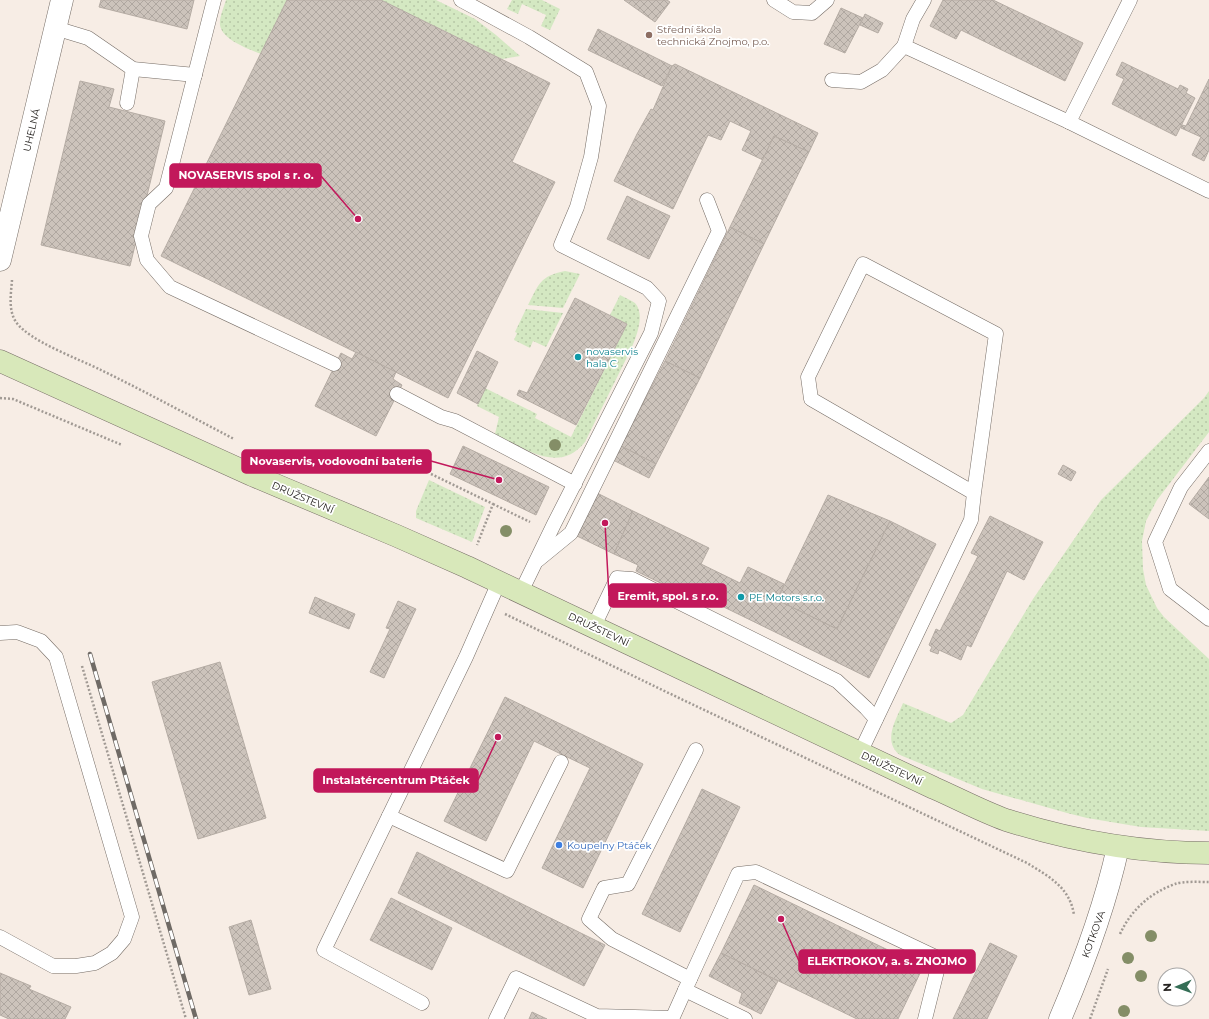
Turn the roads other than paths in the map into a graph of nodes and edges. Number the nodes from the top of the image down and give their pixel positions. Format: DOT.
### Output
graph roads {
  1 [pos="62,0"];
  2 [pos="214,0"];
  3 [pos="461,0"];
  4 [pos="774,0"];
  5 [pos="827,0"];
  6 [pos="924,0"];
  7 [pos="1130,0"];
  8 [pos="55,28"];
  9 [pos="904,46"];
  10 [pos="133,69"];
  11 [pos="195,75"];
  12 [pos="832,80"];
  13 [pos="127,102"];
  14 [pos="1069,122"];
  15 [pos="1209,191"];
  16 [pos="707,200"];
  17 [pos="6,268"];
  18 [pos="0,361"];
  19 [pos="334,364"];
  20 [pos="397,394"];
  21 [pos="1209,450"];
  22 [pos="575,484"];
  23 [pos="974,493"];
  24 [pos="535,563"];
  25 [pos="499,582"];
  26 [pos="522,592"];
  27 [pos="1209,619"];
  28 [pos="594,626"];
  29 [pos="0,633"];
  30 [pos="876,719"];
  31 [pos="696,750"];
  32 [pos="860,753"];
  33 [pos="561,762"];
  34 [pos="390,816"];
  35 [pos="1118,847"];
  36 [pos="1209,853"];
  37 [pos="0,937"];
  38 [pos="687,984"];
  39 [pos="422,1003"];
  40 [pos="596,1018"];
  41 [pos="496,1019"];
  42 [pos="672,1019"];
  43 [pos="745,1019"];
  44 [pos="926,1019"];
  45 [pos="1060,1019"];
  1 -- 8 [label="street, UHELNÁ"];
  2 -- 11 [label="lane"];
  3 -- 22 [label="lane"];
  4 -- 5 [label="lane"];
  6 -- 9 [label="lane"];
  7 -- 14 [label="lane"];
  8 -- 10 [label="lane"];
  8 -- 17 [label="street, UHELNÁ"];
  9 -- 12 [label="lane"];
  9 -- 14 [label="lane"];
  10 -- 11 [label="lane"];
  10 -- 13 [label="lane"];
  11 -- 19 [label="lane"];
  14 -- 15 [label="lane"];
  16 -- 24 [label="lane"];
  18 -- 25 [label="main road, DRUŽSTEVNÍ"];
  20 -- 22 [label="lane"];
  21 -- 27 [label="lane"];
  22 -- 24 [label="lane"];
  23 -- 23 [label="lane"];
  23 -- 30 [label="lane"];
  24 -- 26 [label="lane"];
  25 -- 26 [label="main road, DRUŽSTEVNÍ"];
  25 -- 34 [label="lane"];
  26 -- 28 [label="main road, DRUŽSTEVNÍ"];
  28 -- 30 [label="lane"];
  28 -- 32 [label="main road, DRUŽSTEVNÍ"];
  29 -- 37 [label="lane"];
  30 -- 32 [label="lane"];
  31 -- 38 [label="lane"];
  32 -- 35 [label="main road, DRUŽSTEVNÍ"];
  33 -- 34 [label="lane"];
  34 -- 39 [label="lane"];
  35 -- 36 [label="main road, DRUŽSTEVNÍ"];
  35 -- 45 [label="street, KOTKOVA"];
  38 -- 42 [label="lane"];
  38 -- 43 [label="lane"];
  38 -- 44 [label="lane"];
  40 -- 41 [label="lane"];
  40 -- 42 [label="lane"];
}
